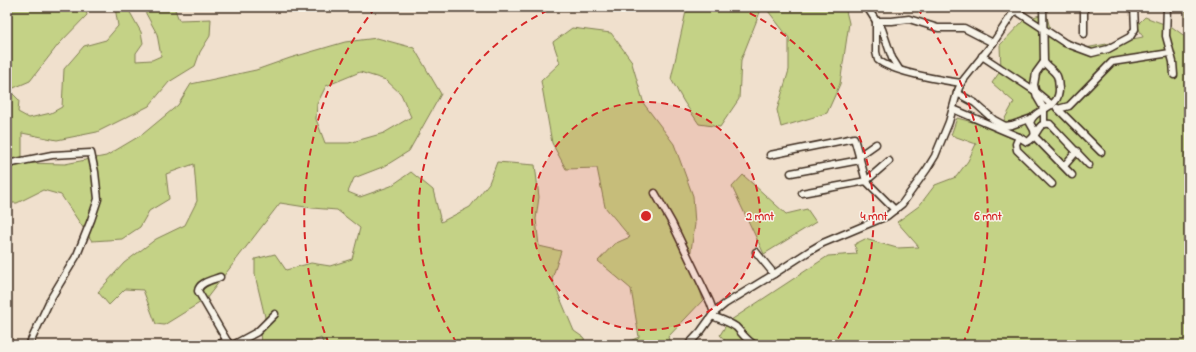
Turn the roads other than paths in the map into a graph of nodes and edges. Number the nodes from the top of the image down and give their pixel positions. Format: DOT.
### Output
graph roads {
  1 [pos="867,7"];
  2 [pos="1043,7"];
  3 [pos="1084,7"];
  4 [pos="1134,7"];
  5 [pos="1167,7"];
  6 [pos="1018,9"];
  7 [pos="876,21"];
  8 [pos="1044,30"];
  9 [pos="1084,34"];
  10 [pos="993,43"];
  11 [pos="1170,53"];
  12 [pos="982,56"];
  13 [pos="1044,62"];
  14 [pos="899,69"];
  15 [pos="1174,76"];
  16 [pos="961,83"];
  17 [pos="1035,91"];
  18 [pos="957,93"];
  19 [pos="1053,104"];
  20 [pos="953,109"];
  21 [pos="1044,109"];
  22 [pos="1058,109"];
  23 [pos="1032,118"];
  24 [pos="1044,124"];
  25 [pos="1035,136"];
  26 [pos="1019,137"];
  27 [pos="876,144"];
  28 [pos="1077,151"];
  29 [pos="1101,152"];
  30 [pos="770,155"];
  31 [pos="860,158"];
  32 [pos="889,161"];
  33 [pos="7,164"];
  34 [pos="1089,165"];
  35 [pos="1064,166"];
  36 [pos="791,173"];
  37 [pos="1072,175"];
  38 [pos="866,182"];
  39 [pos="1052,184"];
  40 [pos="654,193"];
  41 [pos="802,193"];
  42 [pos="895,210"];
  43 [pos="756,252"];
  44 [pos="774,274"];
  45 [pos="220,276"];
  46 [pos="275,314"];
  47 [pos="713,314"];
  48 [pos="232,344"];
  49 [pos="29,345"];
  50 [pos="217,345"];
  51 [pos="688,345"];
  52 [pos="755,345"];
  1 -- 7 [label="street"];
  2 -- 8 [label="street"];
  3 -- 9 [label="street"];
  4 -- 8 [label="street"];
  5 -- 11 [label="street"];
  6 -- 8 [label="street"];
  6 -- 10 [label="street"];
  7 -- 10 [label="street"];
  7 -- 14 [label="street"];
  7 -- 14 [label="street"];
  8 -- 13 [label="street"];
  10 -- 12 [label="street"];
  11 -- 15 [label="street"];
  11 -- 22 [label="street"];
  12 -- 16 [label="street"];
  12 -- 17 [label="street"];
  13 -- 17 [label="street"];
  13 -- 19 [label="street"];
  14 -- 16 [label="street"];
  16 -- 18 [label="street"];
  17 -- 19 [label="street"];
  17 -- 21 [label="street"];
  18 -- 20 [label="street"];
  18 -- 23 [label="street"];
  19 -- 21 [label="street"];
  19 -- 22 [label="street"];
  20 -- 26 [label="street"];
  20 -- 42 [label="street"];
  21 -- 23 [label="street"];
  21 -- 24 [label="street"];
  22 -- 29 [label="street"];
  23 -- 25 [label="street"];
  24 -- 25 [label="street"];
  24 -- 28 [label="street"];
  25 -- 26 [label="street"];
  25 -- 35 [label="street"];
  26 -- 39 [label="street"];
  27 -- 31 [label="street"];
  28 -- 34 [label="street"];
  28 -- 35 [label="street"];
  30 -- 31 [label="street"];
  31 -- 36 [label="street"];
  31 -- 38 [label="street"];
  32 -- 38 [label="street"];
  33 -- 49 [label="street"];
  35 -- 37 [label="street"];
  38 -- 41 [label="street"];
  38 -- 42 [label="street"];
  40 -- 47 [label="street"];
  42 -- 44 [label="street"];
  43 -- 44 [label="street"];
  44 -- 47 [label="street"];
  45 -- 48 [label="street"];
  46 -- 48 [label="street"];
  47 -- 51 [label="street"];
  47 -- 52 [label="street"];
  48 -- 50 [label="street"];
}
